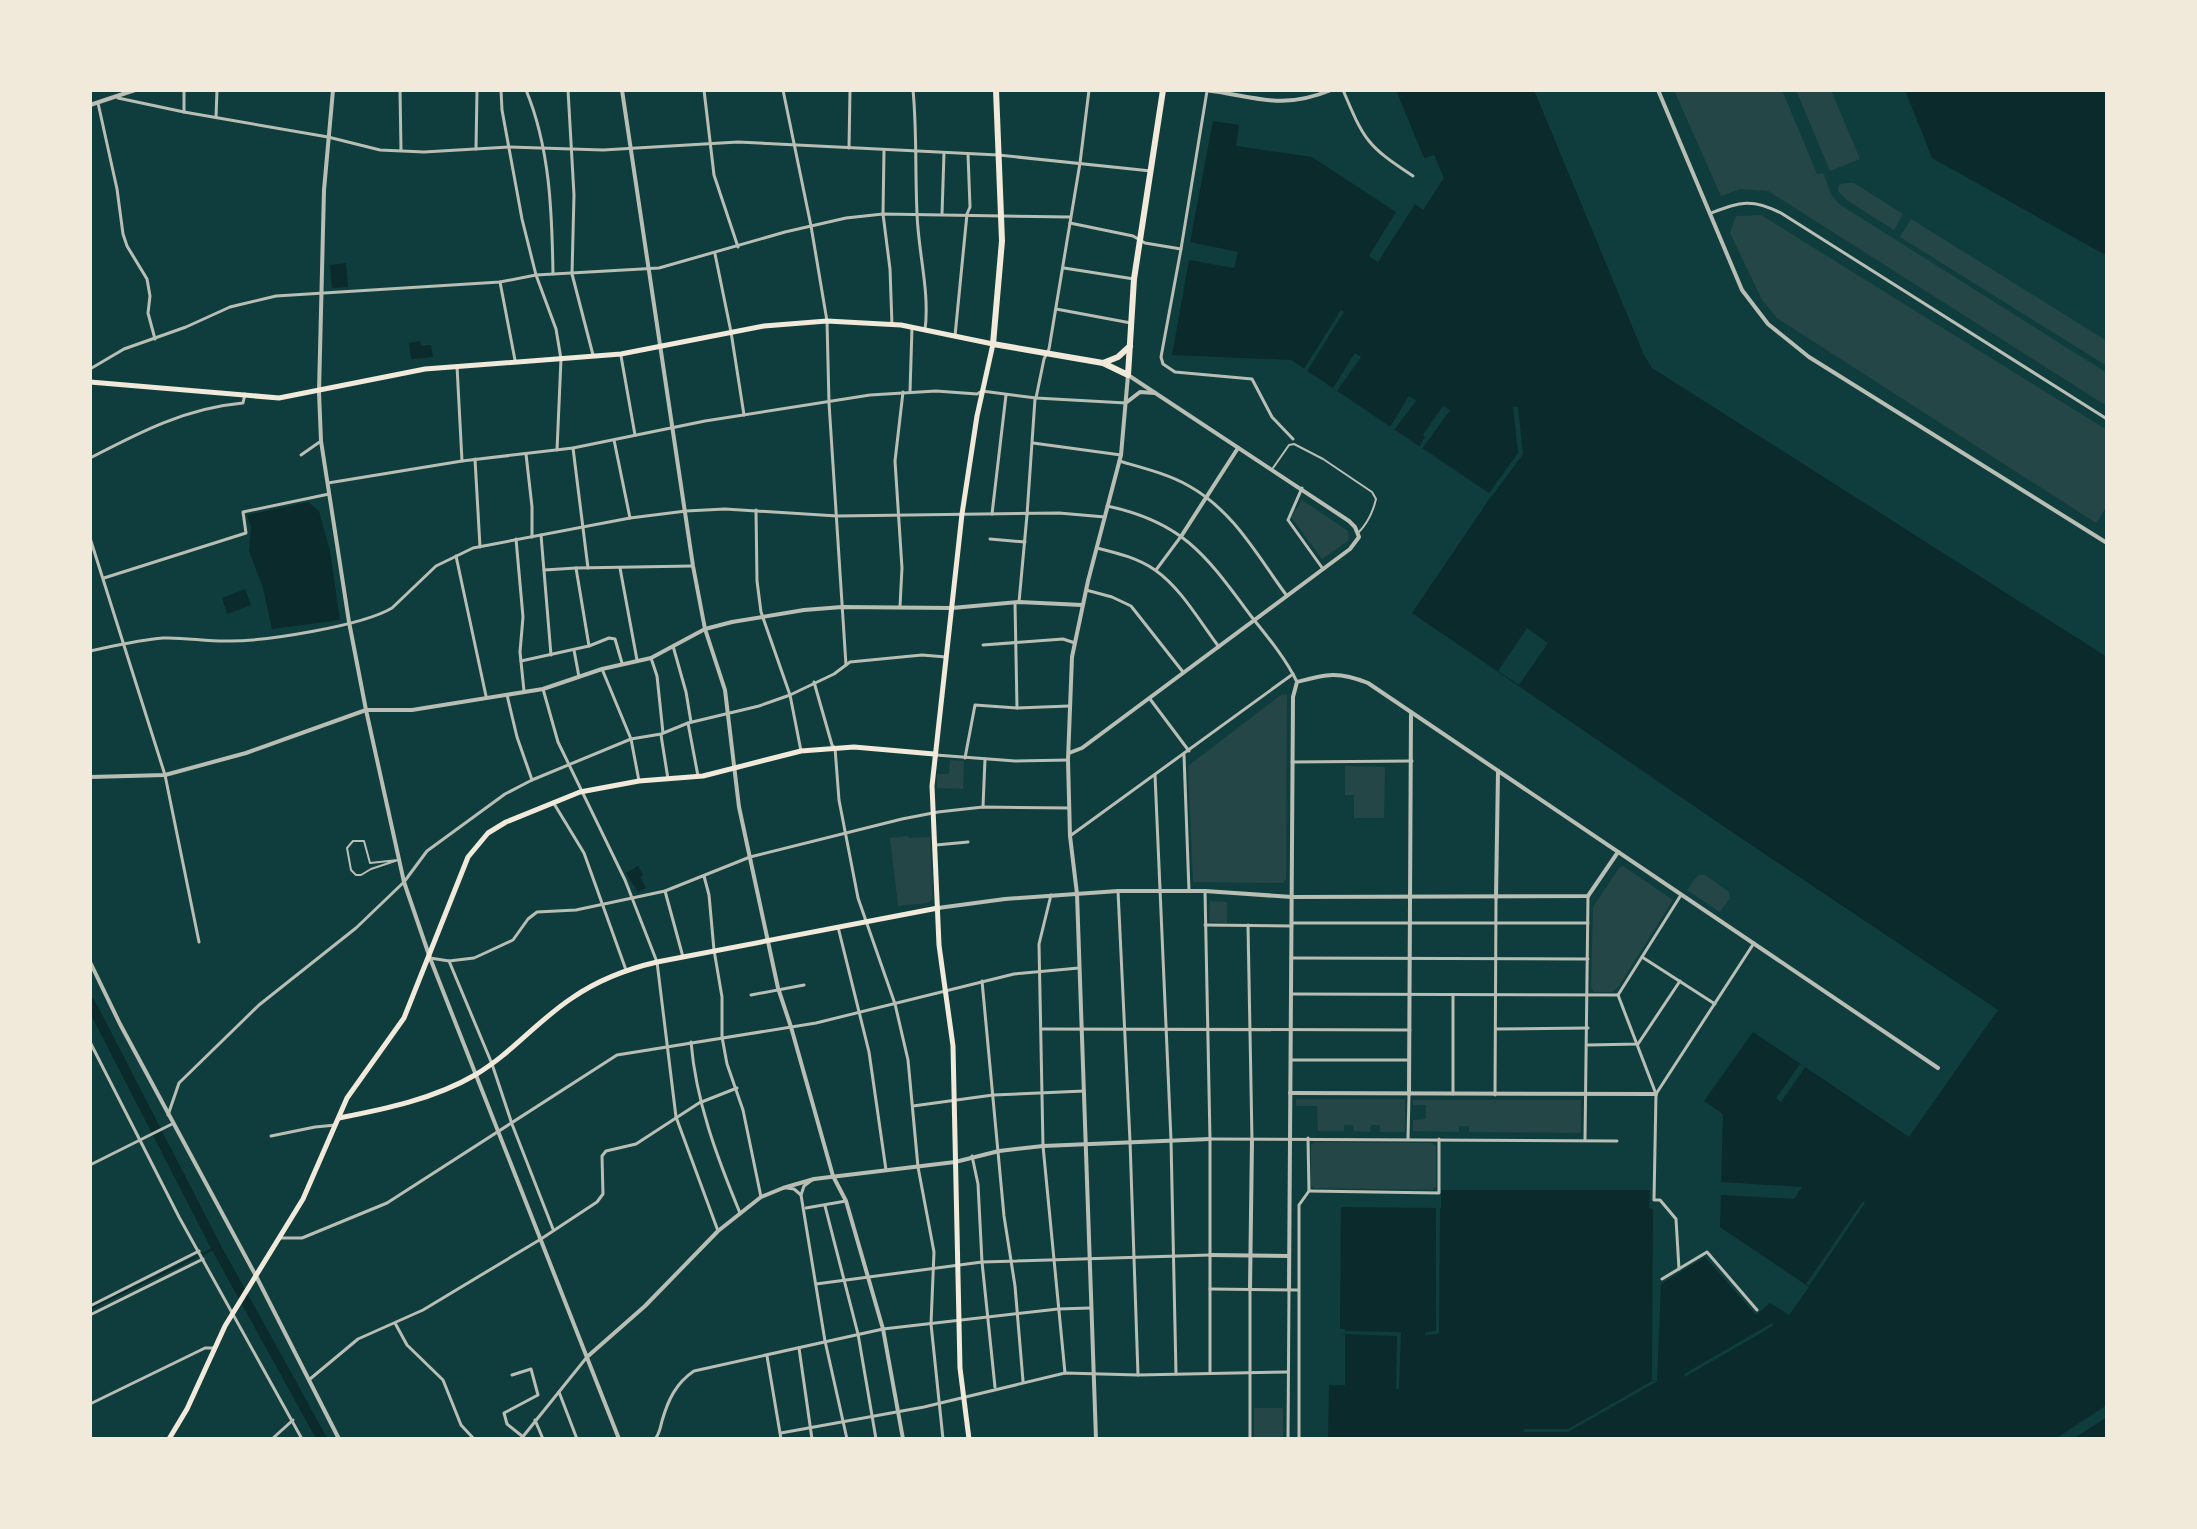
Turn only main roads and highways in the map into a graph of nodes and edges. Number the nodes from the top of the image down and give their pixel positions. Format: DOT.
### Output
graph roads {
  1 [pos="996,90"];
  2 [pos="1163,90"];
  3 [pos="993,344"];
  4 [pos="1130,346"];
  5 [pos="1103,363"];
  6 [pos="90,382"];
  7 [pos="934,754"];
  8 [pos="938,908"];
  9 [pos="339,1118"];
  10 [pos="169,1439"];
  11 [pos="969,1439"];
  1 -- 3 [label="highway"];
  2 -- 4 [label="highway"];
  3 -- 5 [label="highway"];
  3 -- 6 [label="main road"];
  3 -- 7 [label="main road"];
  4 -- 5 [label="highway"];
  4 -- 5 [label="highway"];
  7 -- 8 [label="main road"];
  7 -- 9 [label="main road"];
  8 -- 9 [label="main road"];
  8 -- 11 [label="main road"];
  9 -- 10 [label="main road"];
}
